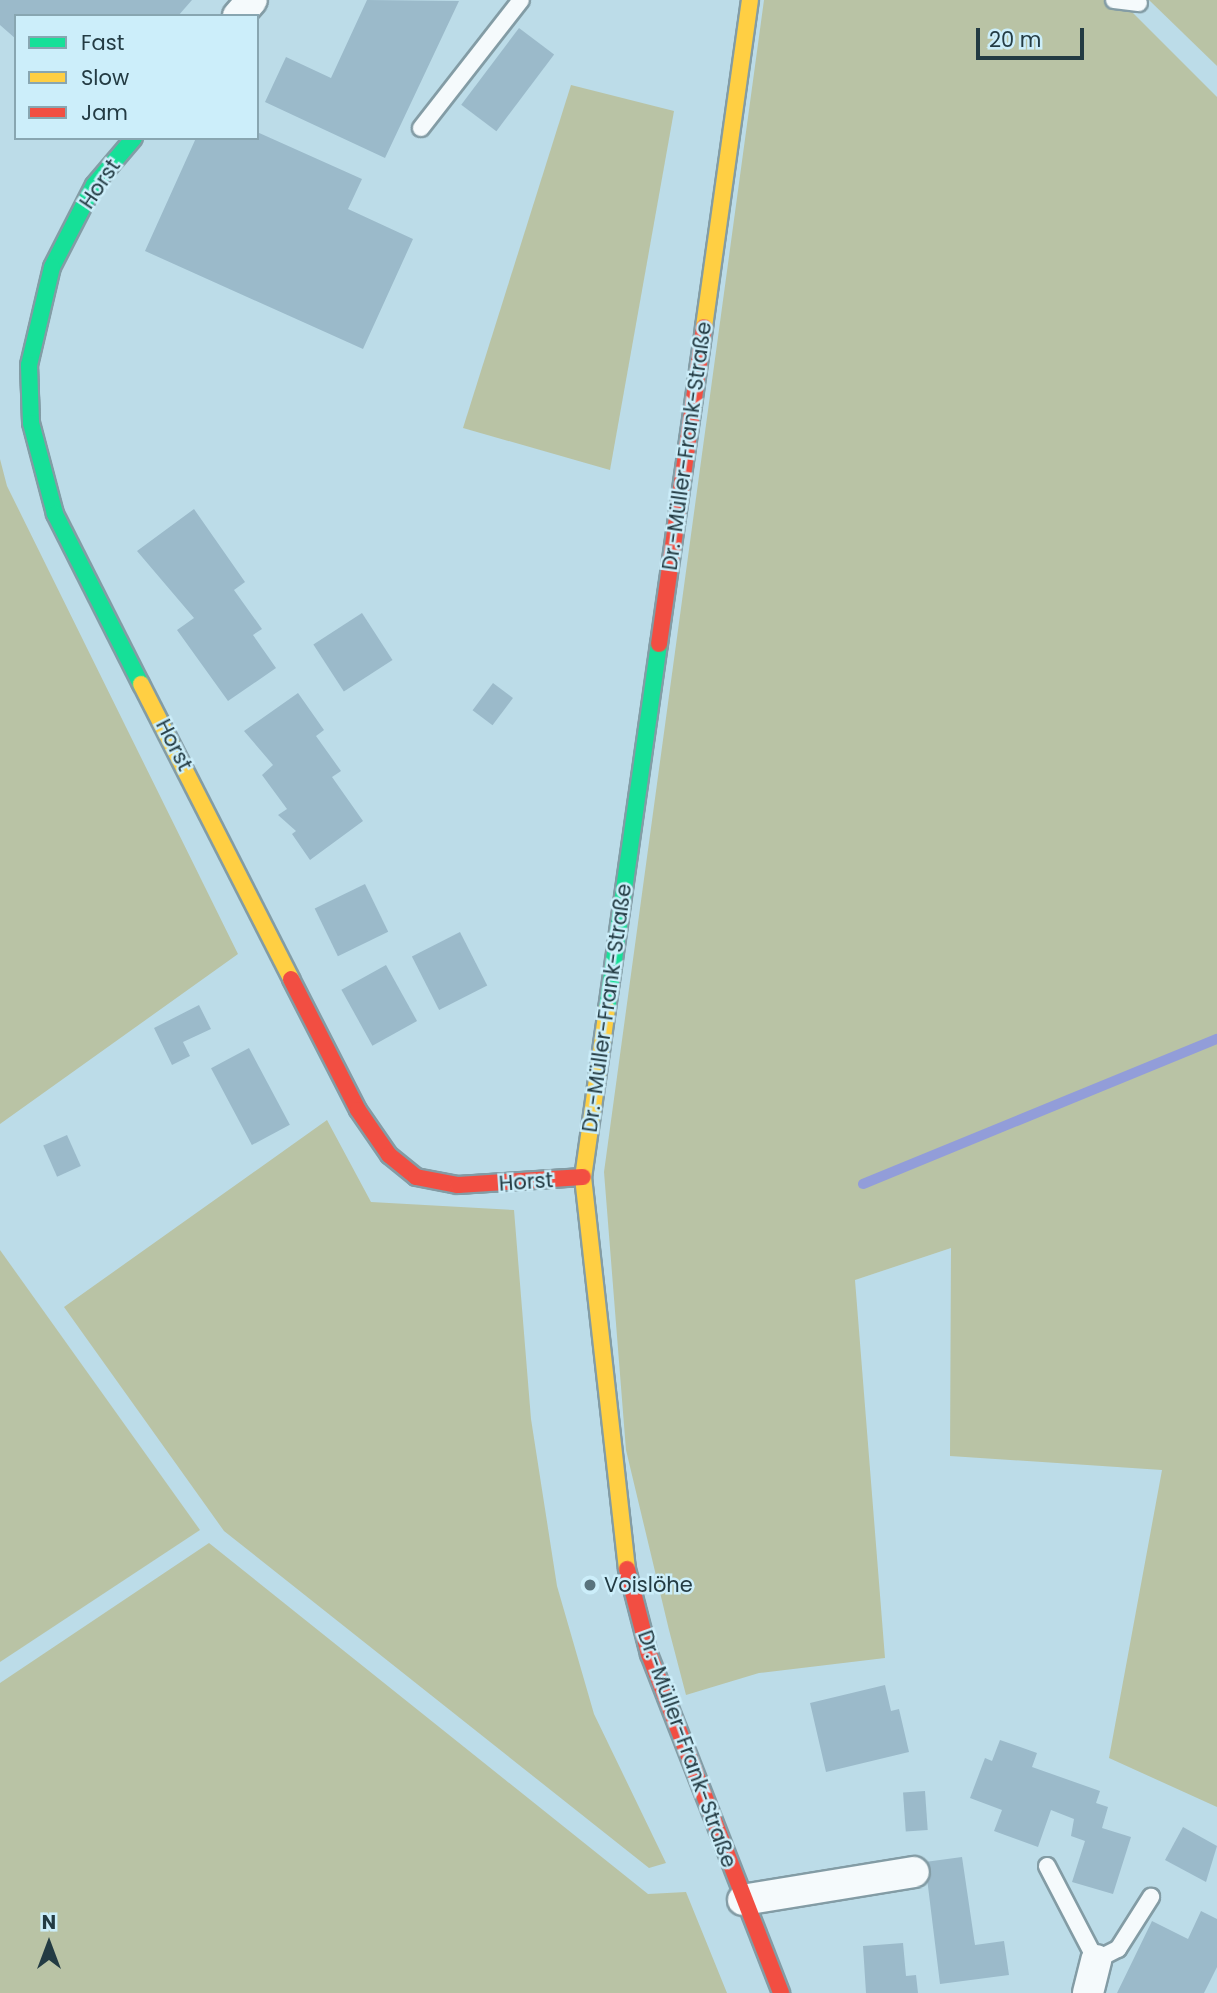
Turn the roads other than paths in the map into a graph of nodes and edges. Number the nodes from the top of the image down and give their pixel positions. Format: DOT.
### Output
graph roads {
  1 [pos="252,0"];
  2 [pos="520,0"];
  3 [pos="750,0"];
  4 [pos="1114,0"];
  5 [pos="1139,3"];
  6 [pos="241,14"];
  7 [pos="421,128"];
  8 [pos="132,140"];
  9 [pos="583,1177"];
  10 [pos="1047,1866"];
  11 [pos="914,1872"];
  12 [pos="1151,1897"];
  13 [pos="743,1900"];
  14 [pos="1096,1960"];
  15 [pos="781,1993"];
  16 [pos="1088,1993"];
  1 -- 6 [label="street"];
  2 -- 7 [label="lane"];
  3 -- 9 [label="main road, Dr.-Müller-Frank-Straße"];
  4 -- 5 [label="lane"];
  8 -- 9 [label="main road, Horst"];
  9 -- 13 [label="main road, Dr.-Müller-Frank-Straße"];
  10 -- 14 [label="lane"];
  11 -- 13 [label="street"];
  12 -- 14 [label="lane"];
  13 -- 15 [label="main road, Dr.-Müller-Frank-Straße"];
  14 -- 16 [label="street"];
}
